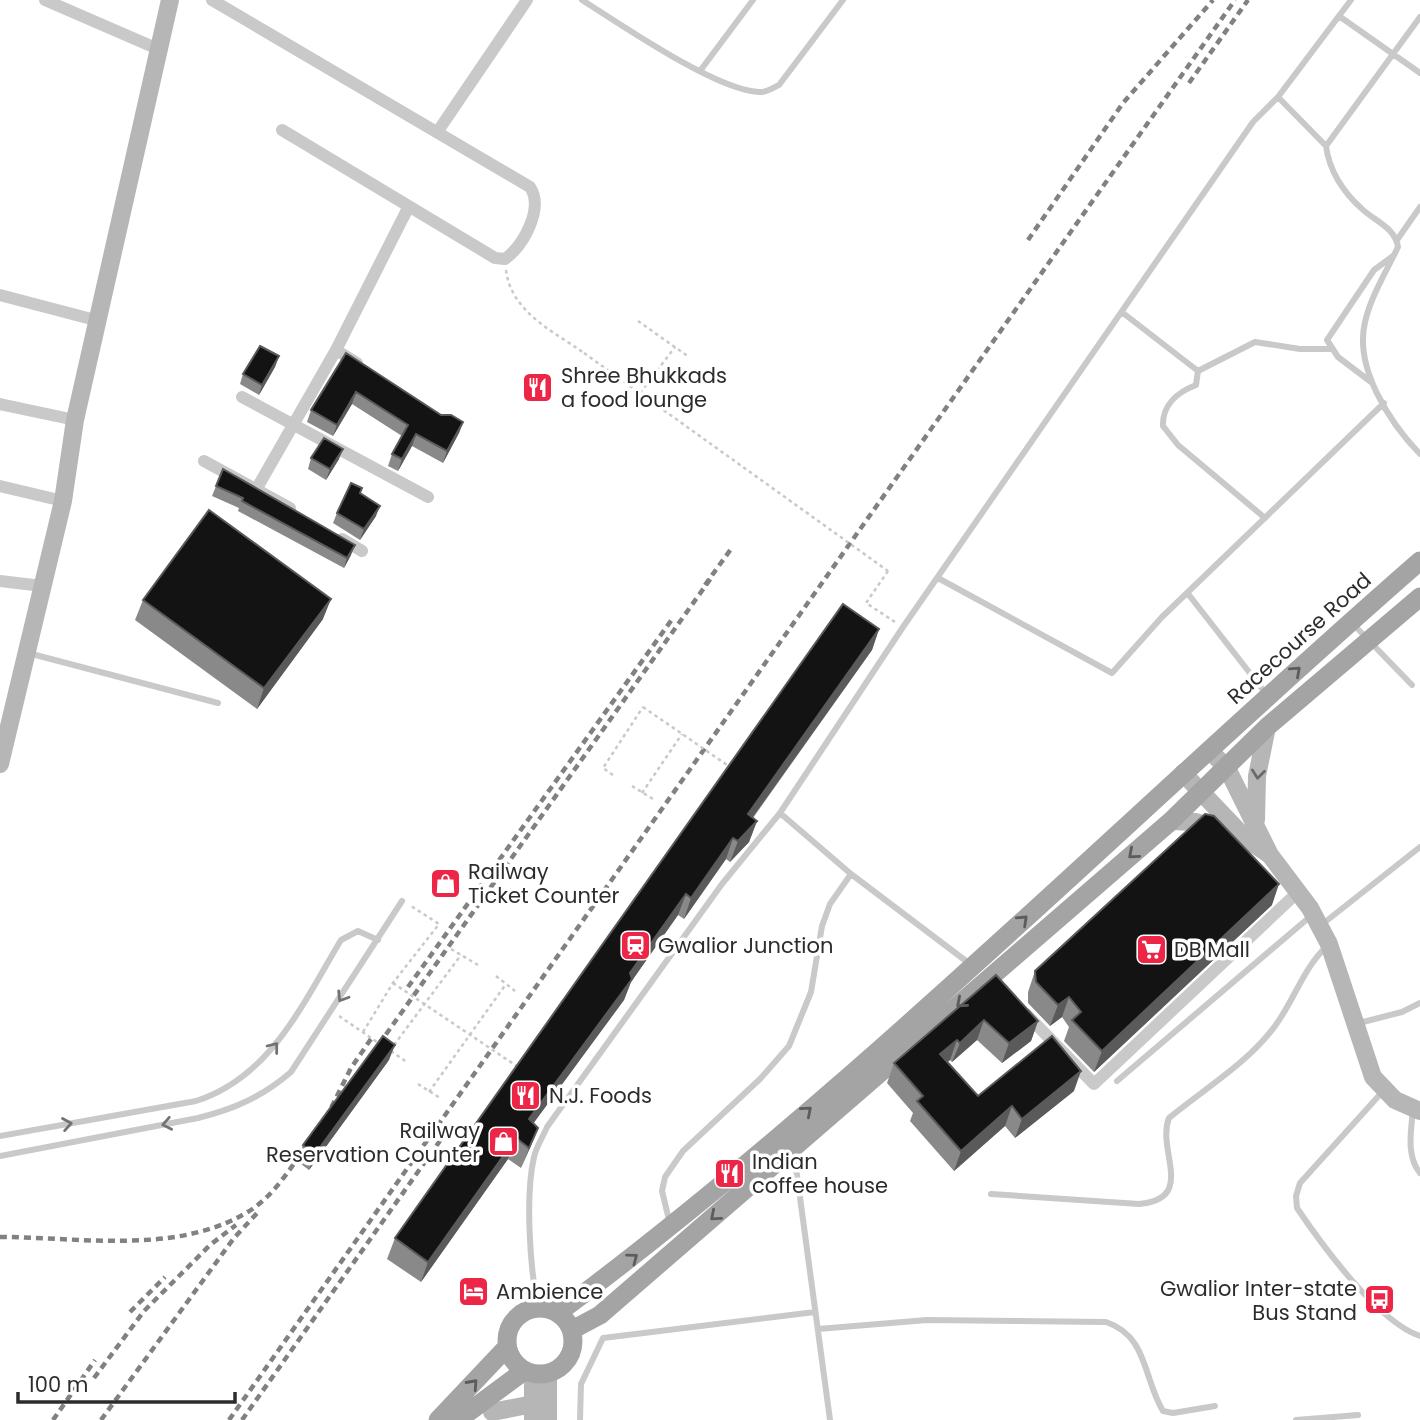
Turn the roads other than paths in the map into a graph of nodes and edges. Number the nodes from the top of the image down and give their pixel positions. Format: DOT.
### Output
graph roads {
  1 [pos="45,0"];
  2 [pos="170,0"];
  3 [pos="212,0"];
  4 [pos="527,0"];
  5 [pos="582,0"];
  6 [pos="753,0"];
  7 [pos="843,0"];
  8 [pos="1351,0"];
  9 [pos="1339,16"];
  10 [pos="1420,17"];
  11 [pos="158,49"];
  12 [pos="1392,55"];
  13 [pos="700,71"];
  14 [pos="1420,73"];
  15 [pos="1278,97"];
  16 [pos="282,131"];
  17 [pos="439,131"];
  18 [pos="1326,146"];
  19 [pos="409,206"];
  20 [pos="1420,207"];
  21 [pos="1397,240"];
  22 [pos="1394,255"];
  23 [pos="0,295"];
  24 [pos="1123,313"];
  25 [pos="99,321"];
  26 [pos="1331,349"];
  27 [pos="336,350"];
  28 [pos="368,370"];
  29 [pos="1198,371"];
  30 [pos="1371,382"];
  31 [pos="242,397"];
  32 [pos="1384,403"];
  33 [pos="0,404"];
  34 [pos="75,420"];
  35 [pos="292,426"];
  36 [pos="1420,454"];
  37 [pos="204,461"];
  38 [pos="0,486"];
  39 [pos="257,488"];
  40 [pos="428,497"];
  41 [pos="63,501"];
  42 [pos="304,516"];
  43 [pos="1265,518"];
  44 [pos="327,530"];
  45 [pos="362,551"];
  46 [pos="1420,561"];
  47 [pos="938,578"];
  48 [pos="0,581"];
  49 [pos="42,586"];
  50 [pos="1189,595"];
  51 [pos="1420,597"];
  52 [pos="1350,622"];
  53 [pos="1370,642"];
  54 [pos="26,652"];
  55 [pos="1412,685"];
  56 [pos="1268,697"];
  57 [pos="218,703"];
  58 [pos="1267,727"];
  59 [pos="1209,750"];
  60 [pos="0,764"];
  61 [pos="1227,768"];
  62 [pos="1183,773"];
  63 [pos="1201,791"];
  64 [pos="780,813"];
  65 [pos="1171,821"];
  66 [pos="1250,830"];
  67 [pos="1420,847"];
  68 [pos="851,874"];
  69 [pos="1298,892"];
  70 [pos="402,901"];
  71 [pos="1316,920"];
  72 [pos="378,940"];
  73 [pos="1329,944"];
  74 [pos="973,967"];
  75 [pos="1420,1003"];
  76 [pos="1019,1006"];
  77 [pos="1354,1024"];
  78 [pos="1116,1081"];
  79 [pos="1384,1090"];
  80 [pos="1416,1109"];
  81 [pos="0,1136"];
  82 [pos="794,1148"];
  83 [pos="0,1156"];
  84 [pos="1420,1173"];
  85 [pos="990,1194"];
  86 [pos="672,1228"];
  87 [pos="538,1308"];
  88 [pos="815,1312"];
  89 [pos="558,1313"];
  90 [pos="818,1329"];
  91 [pos="572,1330"];
  92 [pos="1420,1336"];
  93 [pos="507,1347"];
  94 [pos="535,1373"];
  95 [pos="499,1389"];
  96 [pos="1215,1406"];
  97 [pos="533,1412"];
  98 [pos="1358,1415"];
  99 [pos="488,1416"];
  100 [pos="438,1420"];
  101 [pos="458,1420"];
  102 [pos="548,1420"];
  103 [pos="580,1420"];
  104 [pos="830,1420"];
  105 [pos="1296,1420"];
  1 -- 11 [label="street"];
  2 -- 11 [label="main road"];
  3 -- 17 [label="street"];
  4 -- 17 [label="street"];
  5 -- 13 [label="lane"];
  6 -- 13 [label="lane"];
  7 -- 13 [label="lane"];
  8 -- 9 [label="lane"];
  9 -- 12 [label="lane"];
  9 -- 15 [label="lane"];
  10 -- 12 [label="lane"];
  11 -- 25 [label="main road"];
  12 -- 14 [label="lane"];
  12 -- 18 [label="lane"];
  15 -- 18 [label="lane"];
  15 -- 24 [label="lane"];
  16 -- 19 [label="street"];
  17 -- 19 [label="street"];
  18 -- 21 [label="lane"];
  19 -- 27 [label="street"];
  20 -- 21 [label="lane"];
  21 -- 22 [label="lane"];
  22 -- 26 [label="lane"];
  22 -- 30 [label="lane"];
  23 -- 25 [label="street"];
  24 -- 29 [label="lane"];
  24 -- 47 [label="lane"];
  25 -- 34 [label="main road"];
  26 -- 29 [label="lane"];
  26 -- 30 [label="lane"];
  27 -- 28 [label="street"];
  27 -- 35 [label="street"];
  29 -- 43 [label="lane"];
  30 -- 32 [label="lane"];
  31 -- 35 [label="street"];
  32 -- 36 [label="lane"];
  32 -- 43 [label="lane"];
  33 -- 34 [label="street"];
  34 -- 41 [label="main road"];
  35 -- 39 [label="street"];
  35 -- 40 [label="street"];
  37 -- 39 [label="street"];
  38 -- 41 [label="street"];
  39 -- 42 [label="street"];
  41 -- 49 [label="main road"];
  43 -- 50 [label="lane"];
  44 -- 45 [label="street"];
  46 -- 52 [label="main road, Racecourse Road"];
  47 -- 50 [label="lane"];
  47 -- 64 [label="lane"];
  48 -- 49 [label="street"];
  49 -- 54 [label="main road"];
  50 -- 56 [label="lane"];
  51 -- 53 [label="main road"];
  52 -- 53 [label="lane"];
  56 -- 52 [label="main road, Racecourse Road, one-way"];
  53 -- 55 [label="lane"];
  53 -- 58 [label="main road"];
  54 -- 57 [label="lane"];
  54 -- 60 [label="main road"];
  56 -- 59 [label="main road, Racecourse Road"];
  58 -- 61 [label="main road"];
  58 -- 66 [label="main road, one-way"];
  59 -- 61 [label="main road"];
  59 -- 62 [label="main road, Racecourse Road"];
  61 -- 63 [label="main road"];
  61 -- 66 [label="main road"];
  62 -- 63 [label="main road"];
  74 -- 62 [label="main road, Racecourse Road, one-way"];
  63 -- 65 [label="main road"];
  63 -- 66 [label="main road"];
  64 -- 68 [label="lane"];
  64 -- 87 [label="lane"];
  65 -- 66 [label="main road"];
  65 -- 82 [label="main road, one-way"];
  66 -- 69 [label="main road"];
  67 -- 71 [label="lane"];
  68 -- 74 [label="lane"];
  68 -- 86 [label="lane"];
  69 -- 71 [label="main road"];
  69 -- 76 [label="street"];
  70 -- 72 [label="lane"];
  71 -- 73 [label="main road"];
  71 -- 78 [label="lane"];
  81 -- 72 [label="lane, one-way"];
  72 -- 83 [label="lane, one-way"];
  73 -- 77 [label="main road"];
  73 -- 85 [label="lane"];
  86 -- 74 [label="main road, Racecourse Road, one-way"];
  75 -- 77 [label="lane"];
  77 -- 79 [label="main road"];
  79 -- 80 [label="main road"];
  79 -- 92 [label="lane"];
  80 -- 84 [label="lane"];
  82 -- 88 [label="lane"];
  82 -- 91 [label="main road, one-way"];
  89 -- 86 [label="main road, Racecourse Road, one-way"];
  87 -- 89 [label="main road"];
  87 -- 93 [label="main road"];
  88 -- 90 [label="lane"];
  88 -- 103 [label="lane"];
  89 -- 91 [label="main road"];
  90 -- 96 [label="lane"];
  90 -- 104 [label="lane"];
  91 -- 94 [label="main road"];
  93 -- 94 [label="main road"];
  100 -- 93 [label="main road, one-way"];
  94 -- 95 [label="main road"];
  94 -- 97 [label="main road"];
  94 -- 102 [label="main road"];
  95 -- 99 [label="main road"];
  95 -- 101 [label="main road"];
  97 -- 99 [label="main road"];
  98 -- 105 [label="lane"];
}
